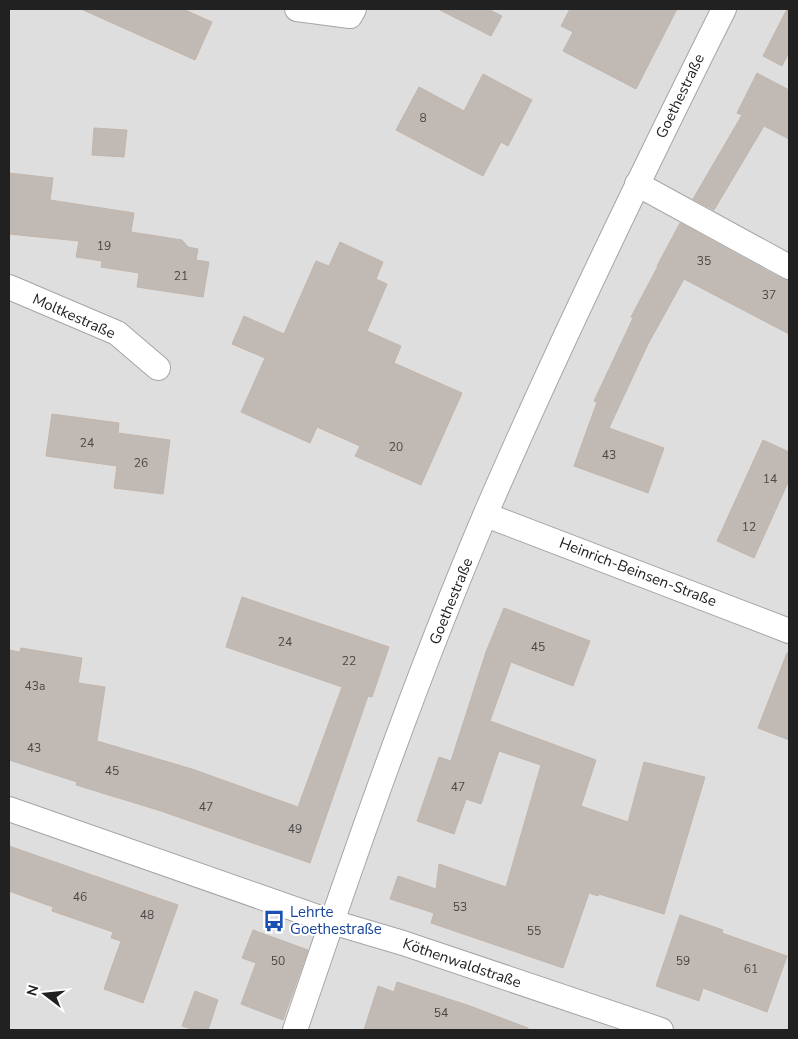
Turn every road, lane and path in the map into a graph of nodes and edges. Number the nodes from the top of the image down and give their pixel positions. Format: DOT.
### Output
graph roads {
  1 [pos="297,9"];
  2 [pos="724,9"];
  3 [pos="352,12"];
  4 [pos="637,184"];
  5 [pos="789,267"];
  6 [pos="9,288"];
  7 [pos="158,368"];
  8 [pos="486,515"];
  9 [pos="789,631"];
  10 [pos="9,809"];
  11 [pos="332,922"];
  12 [pos="295,1030"];
  13 [pos="661,1030"];
  1 -- 3 [label="street"];
  2 -- 4 [label="street, Goethestraße"];
  4 -- 5 [label="street"];
  4 -- 8 [label="street, Goethestraße"];
  6 -- 7 [label="street, Moltkestraße"];
  8 -- 9 [label="street, Heinrich-Beinsen-Straße"];
  8 -- 11 [label="street, Goethestraße"];
  10 -- 11 [label="street, Köthenwaldstraße"];
  11 -- 12 [label="street, Goethestraße"];
  11 -- 13 [label="street, Köthenwaldstraße"];
}
